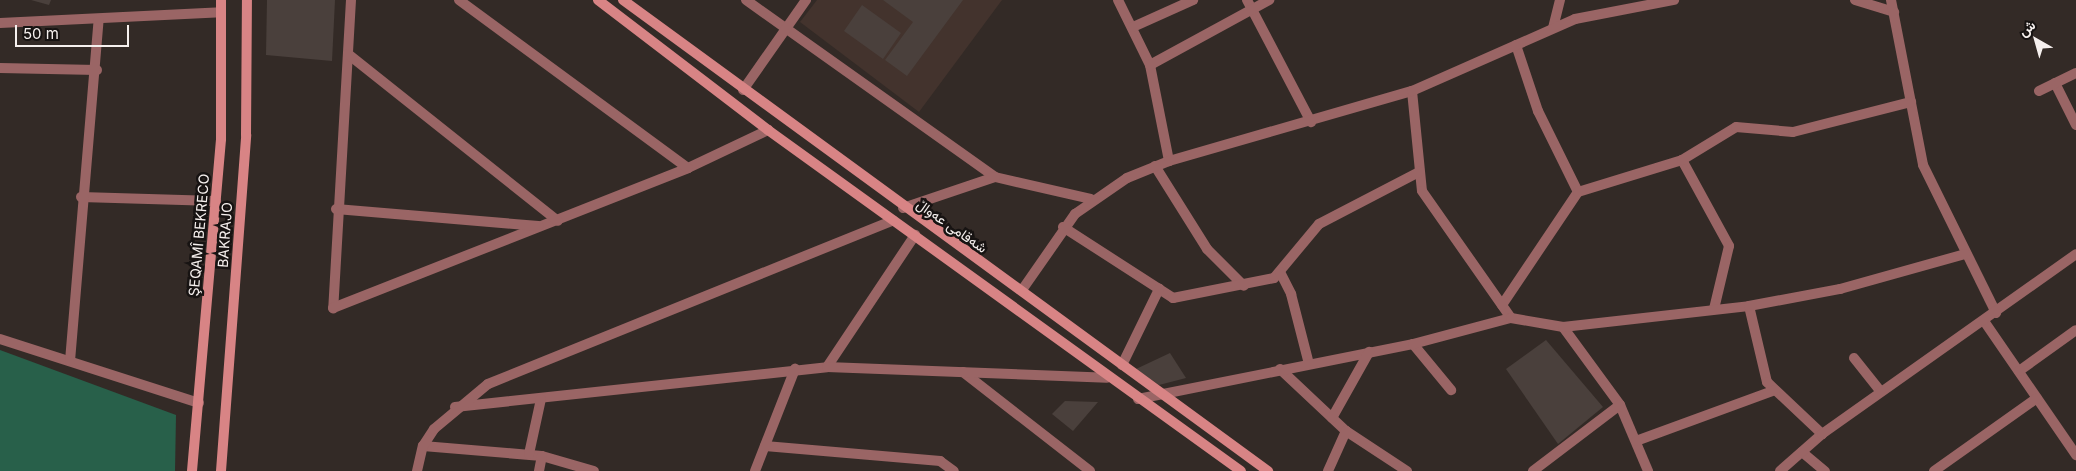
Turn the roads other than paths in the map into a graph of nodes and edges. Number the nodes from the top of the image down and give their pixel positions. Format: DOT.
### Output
graph roads {
  1 [pos="222,0"];
  2 [pos="247,0"];
  3 [pos="351,0"];
  4 [pos="459,0"];
  5 [pos="598,0"];
  6 [pos="623,0"];
  7 [pos="746,0"];
  8 [pos="806,0"];
  9 [pos="1118,0"];
  10 [pos="1193,0"];
  11 [pos="1269,0"];
  12 [pos="1560,0"];
  13 [pos="1674,0"];
  14 [pos="1855,0"];
  15 [pos="1891,0"];
  16 [pos="1249,4"];
  17 [pos="221,12"];
  18 [pos="1894,12"];
  19 [pos="99,19"];
  20 [pos="0,23"];
  21 [pos="1134,27"];
  22 [pos="1553,28"];
  23 [pos="786,30"];
  24 [pos="1516,45"];
  25 [pos="348,54"];
  26 [pos="1150,64"];
  27 [pos="0,68"];
  28 [pos="97,70"];
  29 [pos="2076,72"];
  30 [pos="2055,83"];
  31 [pos="743,90"];
  32 [pos="1412,91"];
  33 [pos="2038,91"];
  34 [pos="1911,102"];
  35 [pos="1310,122"];
  36 [pos="2076,125"];
  37 [pos="768,130"];
  38 [pos="1682,160"];
  39 [pos="1169,161"];
  40 [pos="1155,166"];
  41 [pos="688,168"];
  42 [pos="1418,172"];
  43 [pos="995,177"];
  44 [pos="1578,192"];
  45 [pos="81,197"];
  46 [pos="1091,199"];
  47 [pos="216,202"];
  48 [pos="903,208"];
  49 [pos="336,209"];
  50 [pos="892,220"];
  51 [pos="558,221"];
  52 [pos="541,226"];
  53 [pos="1063,227"];
  54 [pos="915,235"];
  55 [pos="1965,254"];
  56 [pos="2076,254"];
  57 [pos="1280,272"];
  58 [pos="1244,286"];
  59 [pos="1159,289"];
  60 [pos="1022,290"];
  61 [pos="1502,305"];
  62 [pos="1749,306"];
  63 [pos="1714,308"];
  64 [pos="1996,313"];
  65 [pos="1512,318"];
  66 [pos="1984,321"];
  67 [pos="1563,327"];
  68 [pos="2076,330"];
  69 [pos="0,340"];
  70 [pos="1413,344"];
  71 [pos="1369,352"];
  72 [pos="1854,358"];
  73 [pos="70,361"];
  74 [pos="1309,364"];
  75 [pos="1122,365"];
  76 [pos="828,367"];
  77 [pos="795,368"];
  78 [pos="1280,369"];
  79 [pos="2019,371"];
  80 [pos="963,372"];
  81 [pos="1108,378"];
  82 [pos="1451,390"];
  83 [pos="1775,390"];
  84 [pos="1158,392"];
  85 [pos="1881,392"];
  86 [pos="1138,398"];
  87 [pos="2037,398"];
  88 [pos="541,399"];
  89 [pos="199,402"];
  90 [pos="1620,405"];
  91 [pos="455,407"];
  92 [pos="1332,418"];
  93 [pos="1346,431"];
  94 [pos="1822,434"];
  95 [pos="1636,441"];
  96 [pos="423,446"];
  97 [pos="765,446"];
  98 [pos="2074,448"];
  99 [pos="1802,452"];
  100 [pos="529,454"];
  101 [pos="542,456"];
  102 [pos="192,471"];
  103 [pos="221,471"];
  104 [pos="417,471"];
  105 [pos="539,471"];
  106 [pos="594,471"];
  107 [pos="755,471"];
  108 [pos="954,471"];
  109 [pos="1090,471"];
  110 [pos="1241,471"];
  111 [pos="1268,471"];
  112 [pos="1328,471"];
  113 [pos="1407,471"];
  114 [pos="1534,471"];
  115 [pos="1648,471"];
  116 [pos="1780,471"];
  117 [pos="1826,471"];
  118 [pos="1934,471"];
  1 -- 17 [label="main road, ŞEQAMÎ BEKRECO"];
  2 -- 103 [label="main road, BAKRAJO"];
  3 -- 25 [label="street"];
  4 -- 41 [label="street"];
  5 -- 37 [label="main road, شەقامی عەواڵ"];
  6 -- 31 [label="main road, شەقامی عەواڵ"];
  7 -- 23 [label="street"];
  8 -- 23 [label="street"];
  9 -- 21 [label="street"];
  10 -- 21 [label="street"];
  11 -- 16 [label="street"];
  12 -- 22 [label="street"];
  13 -- 22 [label="street"];
  14 -- 18 [label="street"];
  15 -- 18 [label="street"];
  16 -- 26 [label="street"];
  16 -- 35 [label="street"];
  17 -- 19 [label="street"];
  17 -- 47 [label="main road, ŞEQAMÎ BEKRECO"];
  18 -- 34 [label="street"];
  19 -- 20 [label="street"];
  19 -- 28 [label="street"];
  21 -- 26 [label="street"];
  22 -- 24 [label="street"];
  23 -- 31 [label="street"];
  23 -- 43 [label="street"];
  24 -- 32 [label="street"];
  24 -- 44 [label="street"];
  25 -- 49 [label="street"];
  25 -- 51 [label="street"];
  26 -- 39 [label="street"];
  27 -- 28 [label="street"];
  28 -- 45 [label="street"];
  29 -- 30 [label="street"];
  30 -- 33 [label="street"];
  30 -- 36 [label="street"];
  31 -- 48 [label="main road, شەقامی عەواڵ"];
  32 -- 35 [label="street"];
  32 -- 42 [label="street"];
  34 -- 38 [label="street"];
  34 -- 55 [label="street"];
  35 -- 39 [label="street"];
  37 -- 41 [label="street"];
  37 -- 50 [label="main road, شەقامی عەواڵ"];
  38 -- 44 [label="street"];
  38 -- 63 [label="street"];
  39 -- 40 [label="street"];
  40 -- 46 [label="street"];
  40 -- 58 [label="street"];
  41 -- 51 [label="street"];
  42 -- 57 [label="street"];
  42 -- 61 [label="street"];
  43 -- 46 [label="street"];
  43 -- 48 [label="street"];
  44 -- 61 [label="street"];
  45 -- 47 [label="street"];
  45 -- 73 [label="street"];
  46 -- 53 [label="street"];
  47 -- 89 [label="main road, ŞEQAMÎ BEKRECO"];
  48 -- 60 [label="main road, شەقامی عەواڵ"];
  49 -- 52 [label="street"];
  49 -- 52 [label="street"];
  50 -- 54 [label="main road, شەقامی عەواڵ"];
  50 -- 91 [label="street"];
  51 -- 52 [label="street"];
  53 -- 59 [label="street"];
  53 -- 60 [label="street"];
  54 -- 76 [label="street"];
  54 -- 81 [label="main road, شەقامی عەواڵ"];
  55 -- 62 [label="street"];
  55 -- 64 [label="street"];
  56 -- 64 [label="street"];
  57 -- 58 [label="street"];
  57 -- 74 [label="street"];
  58 -- 59 [label="street"];
  59 -- 75 [label="street"];
  60 -- 75 [label="main road, شەقامی عەواڵ"];
  61 -- 65 [label="street"];
  62 -- 63 [label="street"];
  62 -- 83 [label="street"];
  63 -- 67 [label="street"];
  64 -- 66 [label="street"];
  65 -- 67 [label="street"];
  65 -- 70 [label="street"];
  66 -- 79 [label="street"];
  66 -- 85 [label="street"];
  67 -- 90 [label="street"];
  68 -- 79 [label="street"];
  69 -- 73 [label="street"];
  70 -- 71 [label="street"];
  70 -- 82 [label="street"];
  71 -- 74 [label="street"];
  71 -- 92 [label="street"];
  72 -- 85 [label="street"];
  73 -- 89 [label="street"];
  74 -- 78 [label="street"];
  75 -- 84 [label="main road, شەقامی عەواڵ"];
  76 -- 77 [label="street"];
  76 -- 80 [label="street"];
  77 -- 88 [label="street"];
  77 -- 97 [label="street"];
  78 -- 84 [label="street"];
  78 -- 92 [label="street"];
  79 -- 87 [label="street"];
  80 -- 81 [label="street"];
  80 -- 109 [label="street"];
  81 -- 86 [label="main road, شەقامی عەواڵ"];
  83 -- 94 [label="street"];
  83 -- 95 [label="street"];
  84 -- 86 [label="street"];
  84 -- 111 [label="main road, شەقامی عەواڵ"];
  85 -- 94 [label="street"];
  86 -- 110 [label="main road, شەقامی عەواڵ"];
  87 -- 98 [label="street"];
  87 -- 118 [label="street"];
  88 -- 91 [label="street"];
  88 -- 100 [label="street"];
  89 -- 102 [label="main road, ŞEQAMÎ BEKRECO"];
  90 -- 95 [label="street"];
  90 -- 114 [label="street"];
  91 -- 96 [label="street"];
  92 -- 93 [label="street"];
  93 -- 112 [label="street"];
  93 -- 113 [label="street"];
  94 -- 99 [label="street"];
  95 -- 115 [label="street"];
  96 -- 100 [label="street"];
  96 -- 104 [label="street"];
  97 -- 107 [label="street"];
  97 -- 108 [label="street"];
  99 -- 116 [label="street"];
  99 -- 117 [label="street"];
  100 -- 101 [label="street"];
  101 -- 105 [label="street"];
  101 -- 106 [label="street"];
}
